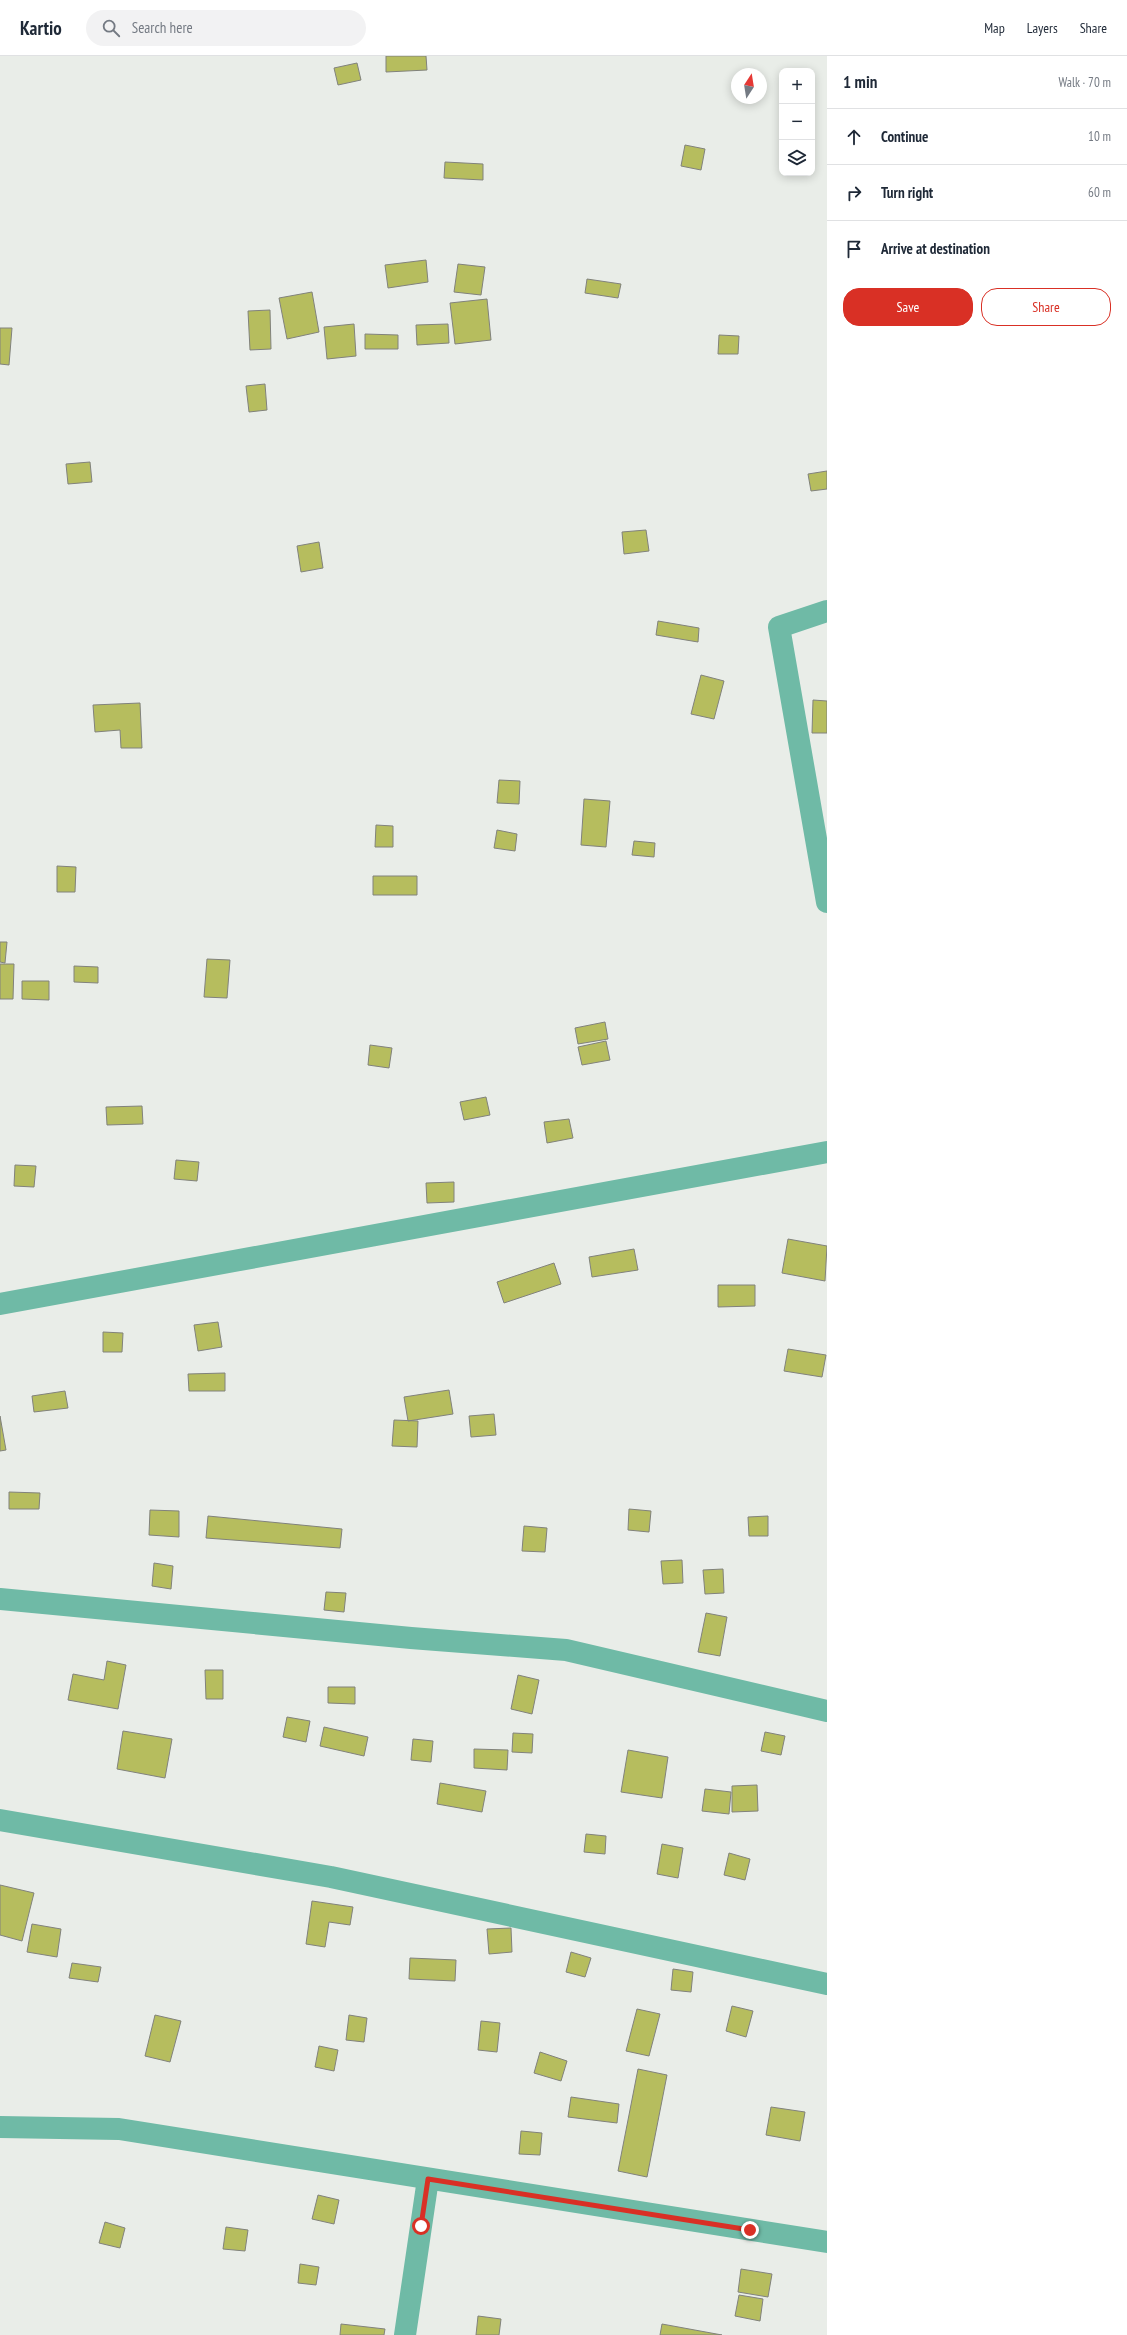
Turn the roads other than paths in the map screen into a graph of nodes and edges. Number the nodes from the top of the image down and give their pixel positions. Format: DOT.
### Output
graph roads {
  1 [pos="827,612"];
  2 [pos="827,902"];
  3 [pos="827,1152"];
  4 [pos="0,1304"];
  5 [pos="0,1599"];
  6 [pos="827,1711"];
  7 [pos="0,1820"];
  8 [pos="827,1984"];
  9 [pos="0,2127"];
  10 [pos="428,2179"];
  11 [pos="827,2242"];
  12 [pos="405,2335"];
  1 -- 2 [label="street"];
  3 -- 4 [label="street"];
  5 -- 6 [label="street"];
  7 -- 8 [label="street"];
  9 -- 10 [label="street"];
  10 -- 11 [label="street"];
  10 -- 12 [label="street"];
}
